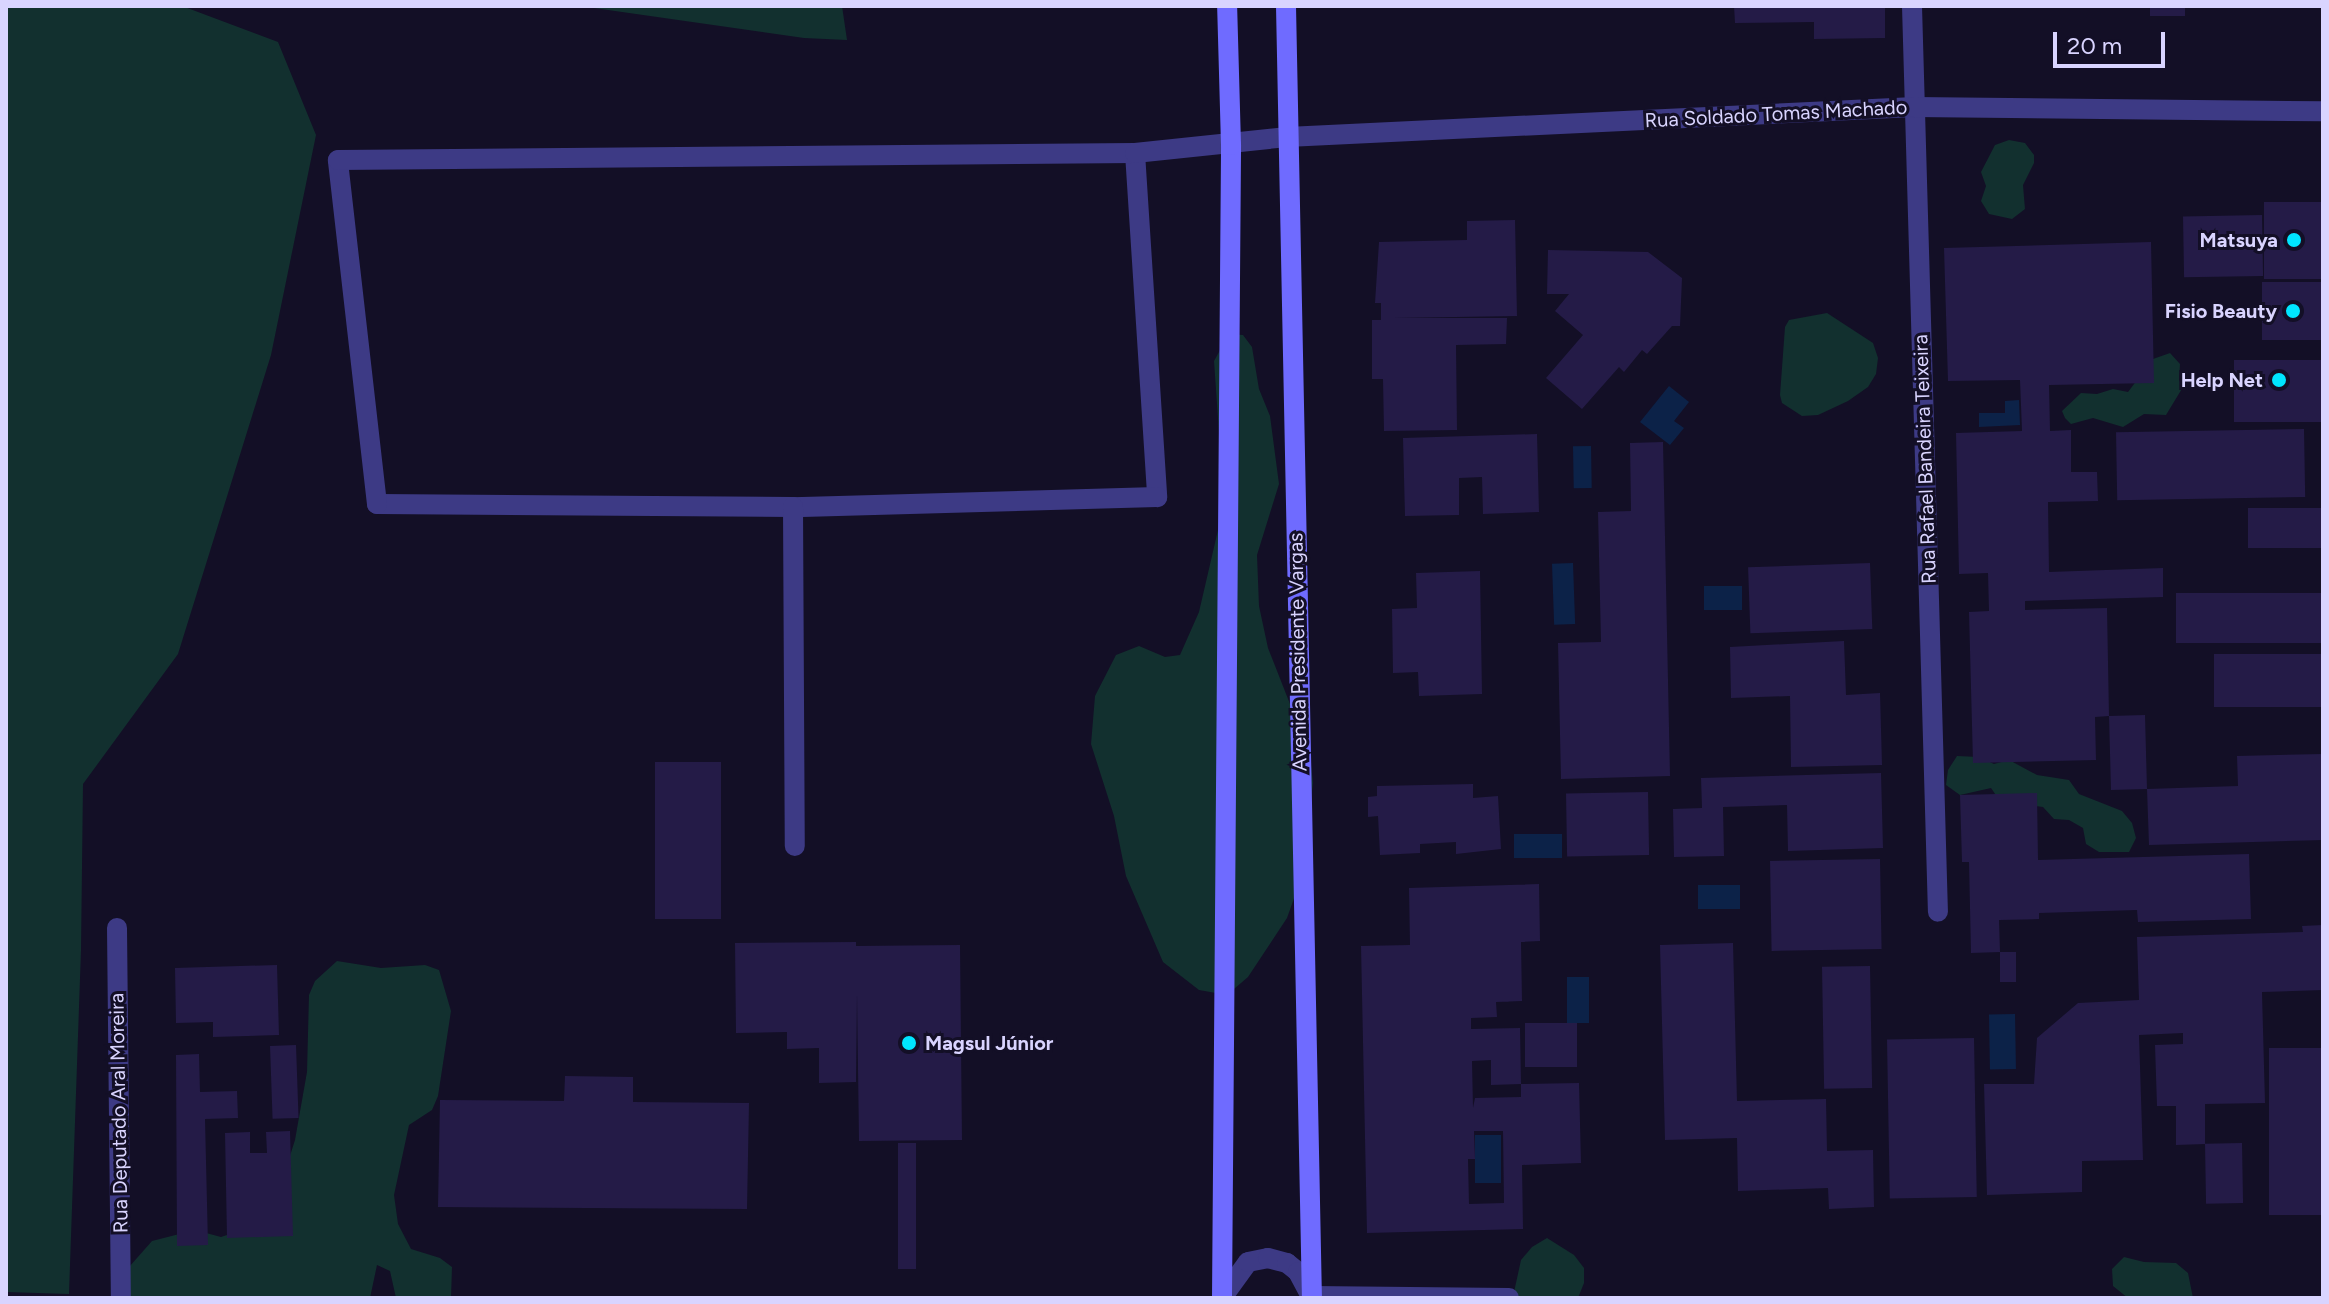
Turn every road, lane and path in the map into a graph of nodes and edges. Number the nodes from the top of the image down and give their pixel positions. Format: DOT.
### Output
graph roads {
  1 [pos="1227,6"];
  2 [pos="1286,6"];
  3 [pos="1912,6"];
  4 [pos="1914,107"];
  5 [pos="2323,111"];
  6 [pos="1287,137"];
  7 [pos="1231,145"];
  8 [pos="1135,153"];
  9 [pos="793,507"];
  10 [pos="795,846"];
  11 [pos="1938,912"];
  12 [pos="117,928"];
  13 [pos="1312,1297"];
  14 [pos="121,1298"];
  15 [pos="1202,1298"];
  16 [pos="1222,1298"];
  17 [pos="1509,1298"];
  1 -- 7 [label="main road"];
  2 -- 6 [label="main road, Avenida Presidente Vargas"];
  3 -- 4 [label="street, Rua Rafael Bandeira Teixeira"];
  4 -- 5 [label="street, Rua Soldado Tomas Machado"];
  4 -- 6 [label="street, Rua Soldado Tomas Machado"];
  4 -- 11 [label="street, Rua Rafael Bandeira Teixeira"];
  6 -- 7 [label="street, Rua Soldado Tomas Machado"];
  6 -- 13 [label="main road, Avenida Presidente Vargas"];
  7 -- 8 [label="street, Rua Soldado Tomas Machado"];
  7 -- 16 [label="main road"];
  8 -- 9 [label="street"];
  8 -- 9 [label="street, Rua Soldado Tomas Machado"];
  9 -- 10 [label="street"];
  12 -- 14 [label="street, Rua Deputado Aral Moreira"];
  13 -- 16 [label="street"];
  13 -- 17 [label="street"];
  15 -- 16 [label="street"];
}
